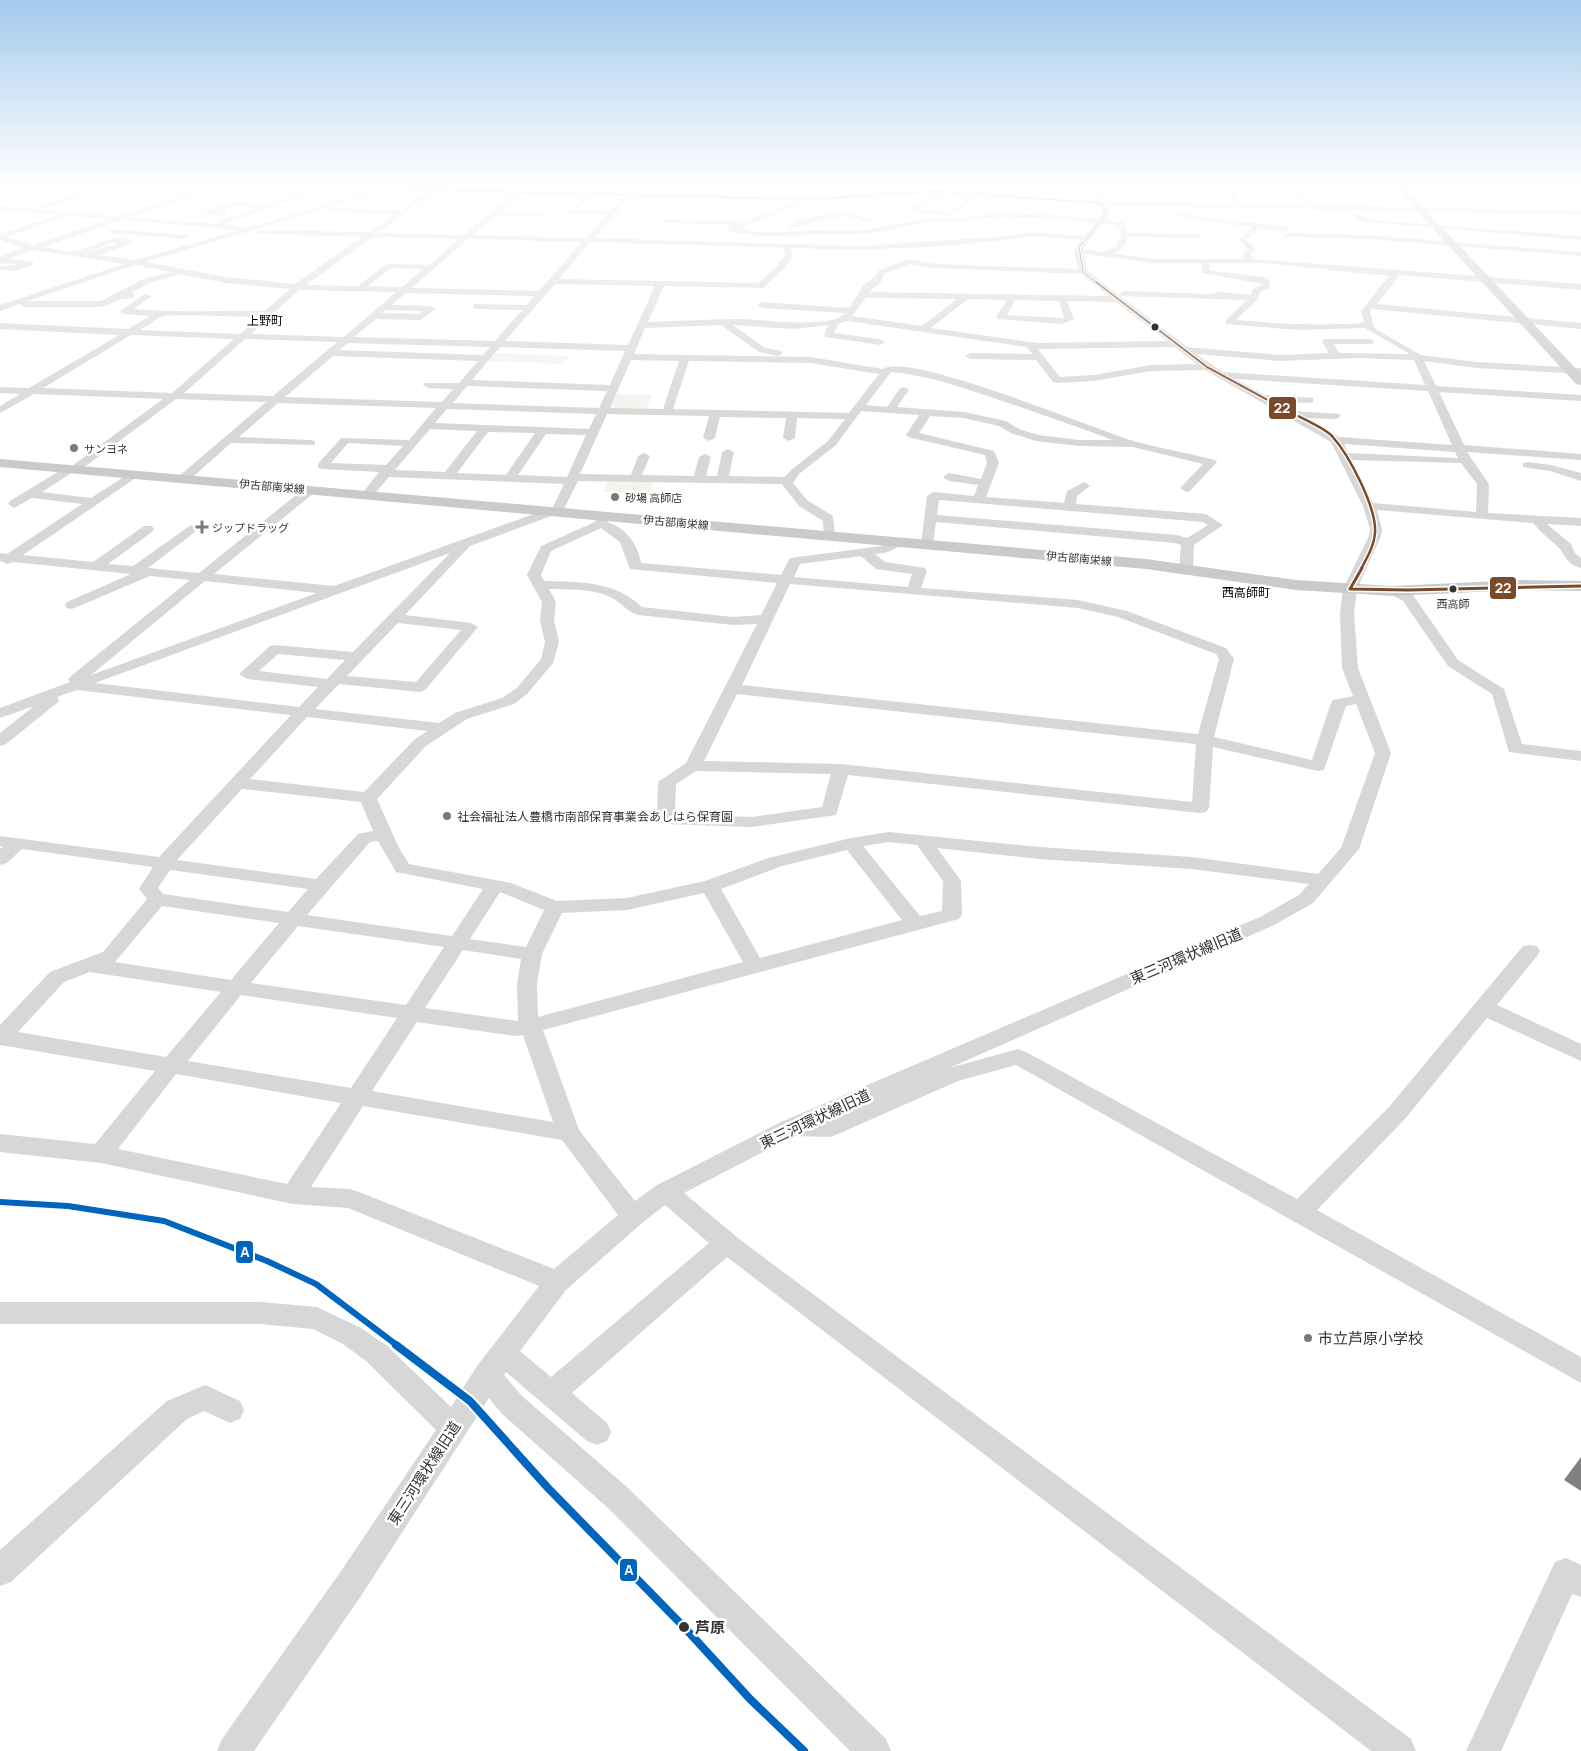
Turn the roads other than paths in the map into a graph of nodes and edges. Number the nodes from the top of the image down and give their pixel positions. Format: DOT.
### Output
graph roads {
  1 [pos="28,264"];
  2 [pos="134,264"];
  3 [pos="139,264"];
  4 [pos="328,264"];
  5 [pos="434,264"];
  6 [pos="564,264"];
  7 [pos="783,264"];
  8 [pos="902,264"];
  9 [pos="929,264"];
  10 [pos="973,264"];
  11 [pos="1081,264"];
  12 [pos="1206,264"];
  13 [pos="1266,264"];
  14 [pos="1300,264"];
  15 [pos="1325,264"];
  16 [pos="1471,264"];
  17 [pos="946,266"];
  18 [pos="1329,266"];
  19 [pos="430,267"];
  20 [pos="0,268"];
  21 [pos="970,268"];
  22 [pos="988,268"];
  23 [pos="1026,270"];
  24 [pos="1083,272"];
  25 [pos="182,273"];
  26 [pos="1394,274"];
  27 [pos="936,276"];
  28 [pos="987,278"];
  29 [pos="1256,278"];
  30 [pos="1028,279"];
  31 [pos="1485,279"];
  32 [pos="552,280"];
  33 [pos="661,284"];
  34 [pos="297,286"];
  35 [pos="1581,287"];
  36 [pos="361,288"];
  37 [pos="403,290"];
  38 [pos="542,294"];
  39 [pos="864,295"];
  40 [pos="120,296"];
  41 [pos="919,296"];
  42 [pos="966,297"];
  43 [pos="1120,297"];
  44 [pos="1012,298"];
  45 [pos="1062,298"];
  46 [pos="1254,298"];
  47 [pos="14,303"];
  48 [pos="762,305"];
  49 [pos="476,306"];
  50 [pos="1369,306"];
  51 [pos="384,307"];
  52 [pos="0,308"];
  53 [pos="530,308"];
  54 [pos="1154,313"];
  55 [pos="160,314"];
  56 [pos="266,314"];
  57 [pos="471,315"];
  58 [pos="849,315"];
  59 [pos="373,316"];
  60 [pos="522,316"];
  61 [pos="866,321"];
  62 [pos="1524,321"];
  63 [pos="834,322"];
  64 [pos="724,323"];
  65 [pos="883,324"];
  66 [pos="362,325"];
  67 [pos="642,325"];
  68 [pos="1368,325"];
  69 [pos="0,326"];
  70 [pos="904,326"];
  71 [pos="1581,326"];
  72 [pos="20,327"];
  73 [pos="418,327"];
  74 [pos="924,329"];
  75 [pos="1173,330"];
  76 [pos="455,332"];
  77 [pos="131,333"];
  78 [pos="740,335"];
  79 [pos="729,336"];
  80 [pos="1379,336"];
  81 [pos="0,337"];
  82 [pos="244,338"];
  83 [pos="347,338"];
  84 [pos="445,342"];
  85 [pos="880,342"];
  86 [pos="1370,342"];
  87 [pos="498,343"];
  88 [pos="1029,344"];
  89 [pos="1178,346"];
  90 [pos="630,352"];
  91 [pos="330,353"];
  92 [pos="690,355"];
  93 [pos="1356,355"];
  94 [pos="970,356"];
  95 [pos="1336,356"];
  96 [pos="486,358"];
  97 [pos="1418,358"];
  98 [pos="812,360"];
  99 [pos="1041,361"];
  100 [pos="318,364"];
  101 [pos="335,364"];
  102 [pos="1002,364"];
  103 [pos="1207,367"];
  104 [pos="1576,370"];
  105 [pos="886,372"];
  106 [pos="1218,375"];
  107 [pos="1581,381"];
  108 [pos="958,383"];
  109 [pos="428,385"];
  110 [pos="462,385"];
  111 [pos="613,388"];
  112 [pos="1432,388"];
  113 [pos="0,390"];
  114 [pos="904,390"];
  115 [pos="32,391"];
  116 [pos="944,393"];
  117 [pos="175,396"];
  118 [pos="1261,398"];
  119 [pos="1581,398"];
  120 [pos="275,399"];
  121 [pos="1309,400"];
  122 [pos="444,405"];
  123 [pos="0,410"];
  124 [pos="603,411"];
  125 [pos="888,411"];
  126 [pos="667,412"];
  127 [pos="855,412"];
  128 [pos="716,413"];
  129 [pos="926,413"];
  130 [pos="792,414"];
  131 [pos="1289,414"];
  132 [pos="416,416"];
  133 [pos="1336,416"];
  134 [pos="430,422"];
  135 [pos="485,428"];
  136 [pos="542,430"];
  137 [pos="593,432"];
  138 [pos="709,438"];
  139 [pos="789,438"];
  140 [pos="229,440"];
  141 [pos="1336,440"];
  142 [pos="311,443"];
  143 [pos="411,443"];
  144 [pos="1133,444"];
  145 [pos="1459,448"];
  146 [pos="728,452"];
  147 [pos="644,456"];
  148 [pos="1346,456"];
  149 [pos="705,457"];
  150 [pos="1581,457"];
  151 [pos="1465,461"];
  152 [pos="0,463"];
  153 [pos="72,469"];
  154 [pos="386,471"];
  155 [pos="134,474"];
  156 [pos="448,476"];
  157 [pos="949,477"];
  158 [pos="1581,477"];
  159 [pos="510,478"];
  160 [pos="635,478"];
  161 [pos="183,479"];
  162 [pos="572,479"];
  163 [pos="699,480"];
  164 [pos="722,480"];
  165 [pos="788,481"];
  166 [pos="985,483"];
  167 [pos="1084,486"];
  168 [pos="1186,488"];
  169 [pos="310,490"];
  170 [pos="30,494"];
  171 [pos="367,495"];
  172 [pos="980,499"];
  173 [pos="94,502"];
  174 [pos="14,504"];
  175 [pos="1369,506"];
  176 [pos="1070,507"];
  177 [pos="555,512"];
  178 [pos="1482,515"];
  179 [pos="931,518"];
  180 [pos="601,520"];
  181 [pos="1538,520"];
  182 [pos="1581,522"];
  183 [pos="191,528"];
  184 [pos="148,529"];
  185 [pos="829,536"];
  186 [pos="896,542"];
  187 [pos="1188,542"];
  188 [pos="927,544"];
  189 [pos="464,546"];
  190 [pos="864,553"];
  191 [pos="3,560"];
  192 [pos="1581,564"];
  193 [pos="96,566"];
  194 [pos="1186,570"];
  195 [pos="142,571"];
  196 [pos="204,577"];
  197 [pos="786,580"];
  198 [pos="540,585"];
  199 [pos="1581,586"];
  200 [pos="1350,589"];
  201 [pos="339,590"];
  202 [pos="1392,591"];
  203 [pos="913,592"];
  204 [pos="72,606"];
  205 [pos="394,618"];
  206 [pos="766,619"];
  207 [pos="356,657"];
  208 [pos="333,681"];
  209 [pos="68,688"];
  210 [pos="732,689"];
  211 [pos="1360,699"];
  212 [pos="304,711"];
  213 [pos="0,713"];
  214 [pos="441,728"];
  215 [pos="1205,740"];
  216 [pos="0,741"];
  217 [pos="1581,756"];
  218 [pos="693,766"];
  219 [pos="841,769"];
  220 [pos="238,783"];
  221 [pos="368,798"];
  222 [pos="384,834"];
  223 [pos="924,841"];
  224 [pos="9,842"];
  225 [pos="851,843"];
  226 [pos="0,859"];
  227 [pos="166,863"];
  228 [pos="1324,880"];
  229 [pos="321,885"];
  230 [pos="495,885"];
  231 [pos="710,886"];
  232 [pos="157,899"];
  233 [pos="555,907"];
  234 [pos="294,919"];
  235 [pos="915,923"];
  236 [pos="457,943"];
  237 [pos="1530,951"];
  238 [pos="532,954"];
  239 [pos="88,965"];
  240 [pos="755,966"];
  241 [pos="237,988"];
  242 [pos="1484,1008"];
  243 [pos="410,1013"];
  244 [pos="530,1026"];
  245 [pos="1,1037"];
  246 [pos="1581,1053"];
  247 [pos="171,1066"];
  248 [pos="355,1098"];
  249 [pos="789,1128"];
  250 [pos="569,1133"];
  251 [pos="0,1144"];
  252 [pos="101,1154"];
  253 [pos="666,1192"];
  254 [pos="293,1195"];
  255 [pos="1300,1212"];
  256 [pos="633,1216"];
  257 [pos="726,1243"];
  258 [pos="557,1282"];
  259 [pos="0,1313"];
  260 [pos="495,1364"];
  261 [pos="1581,1371"];
  262 [pos="551,1394"];
  263 [pos="230,1410"];
  264 [pos="453,1428"];
  265 [pos="597,1432"];
  266 [pos="0,1570"];
  267 [pos="1581,1582"];
  268 [pos="234,1751"];
  269 [pos="874,1751"];
  270 [pos="1399,1751"];
  271 [pos="1483,1751"];
  1 -- 20 [label="street"];
  2 -- 47 [label="street"];
  3 -- 25 [label="street"];
  4 -- 34 [label="street"];
  5 -- 19 [label="street"];
  6 -- 32 [label="street"];
  7 -- 33 [label="street"];
  8 -- 39 [label="street"];
  9 -- 17 [label="street"];
  10 -- 21 [label="street"];
  11 -- 24 [label="street"];
  12 -- 29 [label="street"];
  13 -- 29 [label="street"];
  14 -- 18 [label="street"];
  15 -- 18 [label="street"];
  16 -- 31 [label="main road"];
  17 -- 21 [label="street"];
  17 -- 27 [label="street"];
  18 -- 26 [label="street"];
  19 -- 36 [label="street"];
  19 -- 37 [label="street"];
  21 -- 22 [label="street"];
  22 -- 23 [label="street"];
  22 -- 28 [label="street"];
  23 -- 24 [label="street"];
  23 -- 30 [label="street"];
  24 -- 43 [label="street"];
  25 -- 34 [label="street"];
  25 -- 40 [label="street"];
  26 -- 31 [label="street"];
  26 -- 50 [label="street"];
  29 -- 46 [label="street"];
  31 -- 35 [label="street"];
  31 -- 62 [label="main road"];
  32 -- 33 [label="street"];
  32 -- 38 [label="street"];
  33 -- 67 [label="street"];
  34 -- 36 [label="street"];
  34 -- 56 [label="street"];
  36 -- 37 [label="street"];
  37 -- 38 [label="street"];
  37 -- 51 [label="street"];
  38 -- 53 [label="street"];
  39 -- 41 [label="street"];
  39 -- 58 [label="street"];
  40 -- 47 [label="street"];
  40 -- 55 [label="street"];
  41 -- 42 [label="street"];
  41 -- 65 [label="street"];
  42 -- 44 [label="street"];
  42 -- 74 [label="street"];
  43 -- 45 [label="street"];
  43 -- 46 [label="street"];
  43 -- 54 [label="street"];
  43 -- 89 [label="street"];
  44 -- 45 [label="street"];
  44 -- 45 [label="street"];
  46 -- 68 [label="street"];
  47 -- 52 [label="street"];
  48 -- 58 [label="street"];
  49 -- 53 [label="street"];
  50 -- 62 [label="street"];
  50 -- 68 [label="street"];
  51 -- 59 [label="street"];
  51 -- 59 [label="street"];
  53 -- 60 [label="street"];
  55 -- 56 [label="street"];
  55 -- 77 [label="street"];
  56 -- 82 [label="street"];
  57 -- 60 [label="street"];
  58 -- 61 [label="street"];
  58 -- 63 [label="street"];
  59 -- 66 [label="street"];
  60 -- 87 [label="street"];
  61 -- 65 [label="street"];
  61 -- 70 [label="street"];
  62 -- 71 [label="street"];
  62 -- 104 [label="main road"];
  63 -- 64 [label="street"];
  63 -- 85 [label="street"];
  64 -- 67 [label="street"];
  64 -- 78 [label="street"];
  65 -- 70 [label="street"];
  66 -- 73 [label="street"];
  66 -- 83 [label="street"];
  67 -- 90 [label="street"];
  68 -- 80 [label="street"];
  69 -- 72 [label="street"];
  70 -- 74 [label="street"];
  72 -- 77 [label="street"];
  72 -- 81 [label="street"];
  74 -- 88 [label="street"];
  75 -- 89 [label="street"];
  76 -- 84 [label="street"];
  77 -- 82 [label="street"];
  77 -- 115 [label="street"];
  78 -- 79 [label="street"];
  78 -- 98 [label="street"];
  80 -- 86 [label="street"];
  80 -- 97 [label="street"];
  82 -- 83 [label="street"];
  82 -- 117 [label="street"];
  83 -- 84 [label="street"];
  83 -- 91 [label="street"];
  84 -- 87 [label="street"];
  86 -- 93 [label="street"];
  86 -- 95 [label="street"];
  87 -- 90 [label="street"];
  87 -- 96 [label="street"];
  88 -- 89 [label="street"];
  88 -- 99 [label="street"];
  89 -- 95 [label="street"];
  89 -- 103 [label="street"];
  90 -- 92 [label="street"];
  90 -- 111 [label="street"];
  91 -- 96 [label="street"];
  91 -- 100 [label="street"];
  92 -- 98 [label="street"];
  92 -- 126 [label="street"];
  93 -- 95 [label="street"];
  93 -- 97 [label="street"];
  94 -- 99 [label="street"];
  96 -- 110 [label="street"];
  97 -- 104 [label="street"];
  97 -- 112 [label="street"];
  98 -- 105 [label="street"];
  99 -- 102 [label="street"];
  99 -- 103 [label="street"];
  100 -- 101 [label="street"];
  100 -- 120 [label="street"];
  103 -- 106 [label="street"];
  104 -- 107 [label="main road"];
  105 -- 108 [label="street"];
  105 -- 127 [label="street"];
  106 -- 112 [label="street"];
  106 -- 118 [label="street"];
  108 -- 116 [label="street"];
  108 -- 144 [label="street"];
  109 -- 110 [label="street"];
  110 -- 111 [label="street"];
  110 -- 122 [label="street"];
  111 -- 124 [label="street"];
  112 -- 119 [label="street"];
  112 -- 145 [label="street"];
  113 -- 115 [label="street"];
  114 -- 125 [label="street"];
  115 -- 117 [label="street"];
  115 -- 123 [label="street"];
  117 -- 120 [label="street"];
  117 -- 153 [label="street"];
  118 -- 121 [label="street"];
  118 -- 131 [label="street"];
  120 -- 122 [label="street"];
  120 -- 140 [label="street"];
  122 -- 124 [label="street"];
  122 -- 134 [label="street"];
  124 -- 126 [label="street"];
  124 -- 137 [label="street"];
  125 -- 127 [label="street"];
  125 -- 129 [label="street"];
  126 -- 128 [label="street"];
  127 -- 130 [label="street"];
  127 -- 165 [label="street"];
  128 -- 130 [label="street"];
  128 -- 138 [label="street"];
  129 -- 144 [label="street"];
  129 -- 166 [label="street"];
  130 -- 139 [label="street"];
  131 -- 133 [label="street"];
  131 -- 141 [label="street"];
  132 -- 134 [label="street"];
  134 -- 135 [label="street"];
  134 -- 143 [label="street"];
  135 -- 136 [label="street"];
  135 -- 156 [label="street"];
  136 -- 137 [label="street"];
  136 -- 159 [label="street"];
  137 -- 162 [label="street"];
  140 -- 142 [label="street"];
  140 -- 161 [label="street"];
  141 -- 145 [label="street"];
  141 -- 148 [label="street, 東三河環状線旧道"];
  143 -- 154 [label="street"];
  143 -- 154 [label="street"];
  144 -- 168 [label="street"];
  145 -- 150 [label="street"];
  145 -- 151 [label="street"];
  146 -- 164 [label="street"];
  147 -- 160 [label="street"];
  148 -- 151 [label="street"];
  148 -- 175 [label="street, 東三河環状線旧道"];
  149 -- 163 [label="street"];
  151 -- 158 [label="street"];
  151 -- 178 [label="street"];
  152 -- 153 [label="main road, 伊古部南栄線"];
  153 -- 155 [label="main road, 伊古部南栄線"];
  153 -- 170 [label="street"];
  154 -- 156 [label="street"];
  154 -- 171 [label="street"];
  155 -- 161 [label="main road, 伊古部南栄線"];
  155 -- 173 [label="street"];
  156 -- 159 [label="street"];
  157 -- 166 [label="street"];
  159 -- 162 [label="street"];
  160 -- 162 [label="street"];
  160 -- 163 [label="street"];
  161 -- 169 [label="main road, 伊古部南栄線"];
  162 -- 177 [label="street"];
  163 -- 164 [label="street"];
  164 -- 165 [label="street"];
  165 -- 185 [label="street"];
  166 -- 172 [label="street"];
  167 -- 176 [label="street"];
  169 -- 171 [label="main road, 伊古部南栄線"];
  169 -- 196 [label="street"];
  170 -- 173 [label="street"];
  170 -- 174 [label="street"];
  171 -- 177 [label="main road, 伊古部南栄線"];
  172 -- 176 [label="street"];
  172 -- 179 [label="street"];
  173 -- 191 [label="street"];
  175 -- 178 [label="street"];
  175 -- 200 [label="street, 東三河環状線旧道"];
  176 -- 187 [label="street"];
  177 -- 180 [label="main road, 伊古部南栄線"];
  177 -- 189 [label="street"];
  178 -- 181 [label="street"];
  179 -- 187 [label="street"];
  179 -- 188 [label="street"];
  180 -- 185 [label="main road, 伊古部南栄線"];
  180 -- 197 [label="street"];
  180 -- 198 [label="street"];
  181 -- 182 [label="street"];
  181 -- 192 [label="street"];
  183 -- 195 [label="street"];
  184 -- 193 [label="street"];
  185 -- 186 [label="main road, 伊古部南栄線"];
  186 -- 188 [label="main road, 伊古部南栄線"];
  186 -- 190 [label="street"];
  187 -- 194 [label="street"];
  188 -- 194 [label="main road, 伊古部南栄線"];
  189 -- 201 [label="street"];
  189 -- 205 [label="street"];
  190 -- 197 [label="street"];
  190 -- 203 [label="street"];
  191 -- 193 [label="street"];
  193 -- 195 [label="street"];
  194 -- 200 [label="main road, 伊古部南栄線"];
  195 -- 196 [label="street"];
  195 -- 204 [label="street"];
  196 -- 201 [label="street"];
  196 -- 209 [label="street"];
  197 -- 203 [label="street"];
  197 -- 206 [label="street"];
  198 -- 206 [label="street"];
  198 -- 214 [label="street"];
  199 -- 202 [label="main road, 伊古部南栄線"];
  200 -- 202 [label="main road, 伊古部南栄線"];
  200 -- 211 [label="street, 東三河環状線旧道"];
  201 -- 209 [label="street"];
  202 -- 217 [label="street"];
  203 -- 215 [label="street"];
  205 -- 207 [label="street"];
  205 -- 208 [label="street"];
  206 -- 210 [label="street"];
  207 -- 208 [label="street"];
  207 -- 208 [label="street"];
  208 -- 212 [label="street"];
  209 -- 212 [label="street"];
  209 -- 213 [label="street"];
  209 -- 216 [label="street"];
  210 -- 215 [label="street"];
  210 -- 218 [label="street"];
  211 -- 215 [label="street"];
  211 -- 228 [label="street, 東三河環状線旧道"];
  212 -- 214 [label="street"];
  212 -- 220 [label="street"];
  214 -- 221 [label="street"];
  215 -- 219 [label="street"];
  218 -- 219 [label="street"];
  218 -- 219 [label="street"];
  220 -- 221 [label="street"];
  220 -- 227 [label="street"];
  221 -- 222 [label="street"];
  222 -- 229 [label="street"];
  222 -- 230 [label="street"];
  223 -- 225 [label="street"];
  223 -- 228 [label="street"];
  223 -- 235 [label="street"];
  224 -- 226 [label="street"];
  224 -- 227 [label="street"];
  225 -- 231 [label="street"];
  225 -- 235 [label="street"];
  227 -- 229 [label="street"];
  227 -- 232 [label="street"];
  228 -- 249 [label="street, 東三河環状線旧道"];
  229 -- 234 [label="street"];
  230 -- 233 [label="street"];
  230 -- 236 [label="street"];
  231 -- 233 [label="street"];
  231 -- 240 [label="street"];
  232 -- 234 [label="street"];
  232 -- 239 [label="street"];
  233 -- 238 [label="street"];
  234 -- 236 [label="street"];
  234 -- 241 [label="street"];
  235 -- 240 [label="street"];
  236 -- 238 [label="street"];
  236 -- 243 [label="street"];
  237 -- 242 [label="street"];
  238 -- 244 [label="street"];
  239 -- 241 [label="street"];
  239 -- 245 [label="street"];
  240 -- 244 [label="street"];
  241 -- 243 [label="street"];
  241 -- 247 [label="street"];
  242 -- 246 [label="street"];
  242 -- 255 [label="street"];
  243 -- 244 [label="street"];
  243 -- 248 [label="street"];
  244 -- 250 [label="street"];
  245 -- 247 [label="street"];
  247 -- 248 [label="street"];
  247 -- 252 [label="street"];
  248 -- 250 [label="street"];
  248 -- 254 [label="street"];
  249 -- 253 [label="street, 東三河環状線旧道"];
  249 -- 255 [label="street"];
  250 -- 256 [label="street"];
  251 -- 252 [label="street"];
  252 -- 254 [label="street"];
  253 -- 256 [label="street, 東三河環状線旧道"];
  253 -- 257 [label="street"];
  254 -- 258 [label="street"];
  255 -- 261 [label="street"];
  256 -- 258 [label="street, 東三河環状線旧道"];
  257 -- 262 [label="street"];
  257 -- 270 [label="street"];
  258 -- 260 [label="street, 東三河環状線旧道"];
  259 -- 264 [label="street"];
  260 -- 262 [label="street"];
  260 -- 264 [label="street, 東三河環状線旧道"];
  260 -- 269 [label="street"];
  262 -- 265 [label="street"];
  263 -- 266 [label="street"];
  264 -- 268 [label="street, 東三河環状線旧道"];
  267 -- 271 [label="street"];
}
